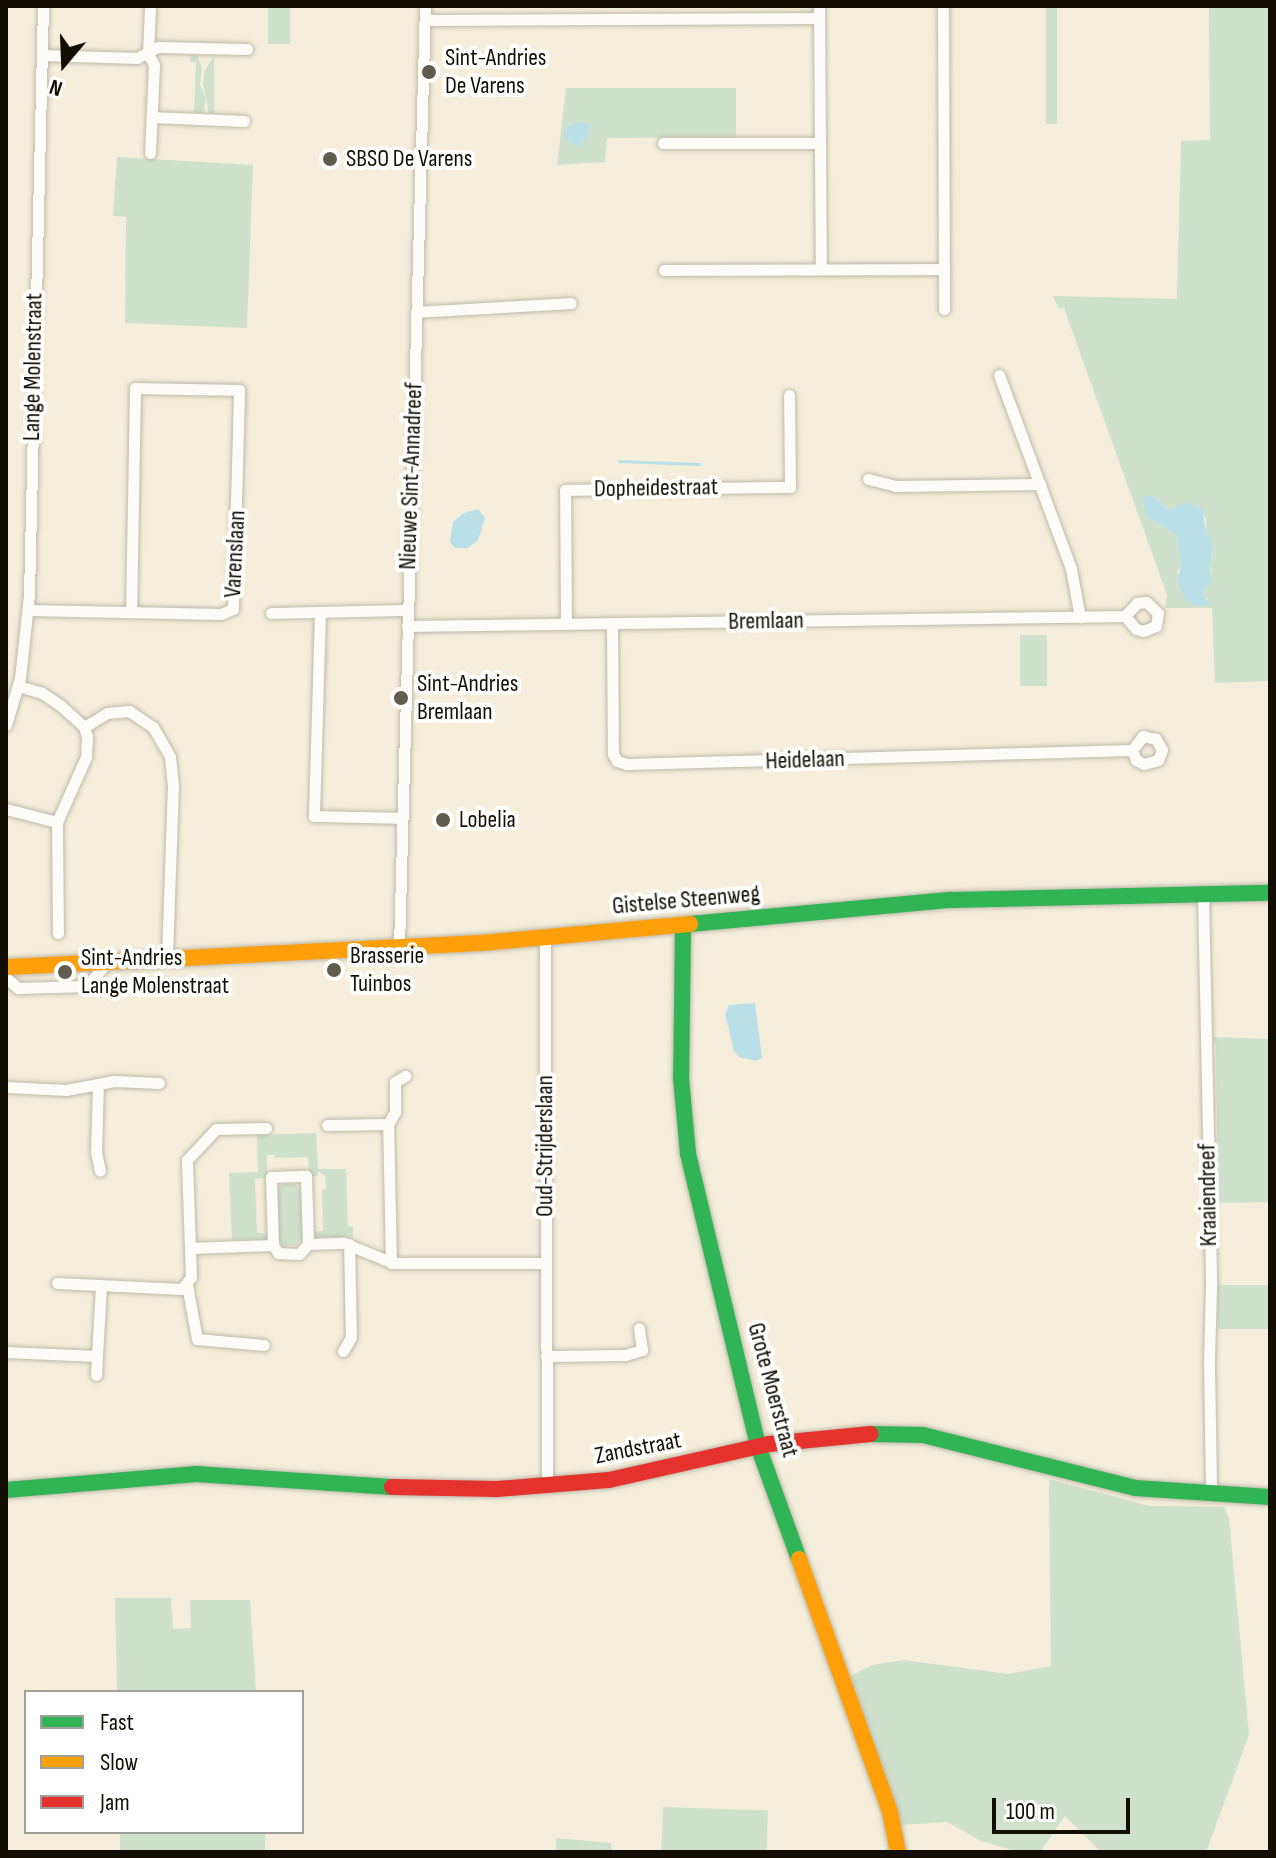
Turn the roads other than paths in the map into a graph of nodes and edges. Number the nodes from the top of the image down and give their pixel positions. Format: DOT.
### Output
graph roads {
  1 [pos="43,6"];
  2 [pos="425,6"];
  3 [pos="943,6"];
  4 [pos="150,8"];
  5 [pos="819,12"];
  6 [pos="425,20"];
  7 [pos="247,49"];
  8 [pos="148,54"];
  9 [pos="42,55"];
  10 [pos="152,117"];
  11 [pos="244,121"];
  12 [pos="663,143"];
  13 [pos="820,143"];
  14 [pos="150,153"];
  15 [pos="821,269"];
  16 [pos="944,269"];
  17 [pos="664,270"];
  18 [pos="571,303"];
  19 [pos="944,309"];
  20 [pos="416,312"];
  21 [pos="999,375"];
  22 [pos="789,395"];
  23 [pos="868,479"];
  24 [pos="1040,484"];
  25 [pos="28,610"];
  26 [pos="408,610"];
  27 [pos="131,612"];
  28 [pos="320,612"];
  29 [pos="271,613"];
  30 [pos="1125,616"];
  31 [pos="1080,617"];
  32 [pos="612,623"];
  33 [pos="566,624"];
  34 [pos="407,626"];
  35 [pos="18,686"];
  36 [pos="6,725"];
  37 [pos="84,727"];
  38 [pos="1132,750"];
  39 [pos="6,809"];
  40 [pos="402,818"];
  41 [pos="57,822"];
  42 [pos="1270,893"];
  43 [pos="1203,894"];
  44 [pos="683,925"];
  45 [pos="58,933"];
  46 [pos="545,937"];
  47 [pos="399,947"];
  48 [pos="167,959"];
  49 [pos="107,962"];
  50 [pos="6,967"];
  51 [pos="6,978"];
  52 [pos="405,1076"];
  53 [pos="159,1083"];
  54 [pos="98,1084"];
  55 [pos="6,1087"];
  56 [pos="388,1124"];
  57 [pos="327,1125"];
  58 [pos="266,1128"];
  59 [pos="100,1171"];
  60 [pos="308,1244"];
  61 [pos="349,1244"];
  62 [pos="273,1245"];
  63 [pos="190,1248"];
  64 [pos="391,1263"];
  65 [pos="546,1263"];
  66 [pos="57,1283"];
  67 [pos="187,1285"];
  68 [pos="101,1286"];
  69 [pos="639,1328"];
  70 [pos="264,1345"];
  71 [pos="343,1351"];
  72 [pos="6,1352"];
  73 [pos="97,1356"];
  74 [pos="546,1356"];
  75 [pos="96,1375"];
  76 [pos="758,1446"];
  77 [pos="547,1486"];
  78 [pos="6,1490"];
  79 [pos="1211,1495"];
  80 [pos="1270,1497"];
  81 [pos="898,1852"];
  1 -- 9 [label="street, Lange Molenstraat"];
  2 -- 6 [label="street, Nieuwe Sint-Annadreef"];
  3 -- 16 [label="street"];
  4 -- 8 [label="street"];
  5 -- 6 [label="street"];
  5 -- 13 [label="street"];
  6 -- 20 [label="street, Nieuwe Sint-Annadreef"];
  7 -- 8 [label="street"];
  8 -- 9 [label="street"];
  8 -- 10 [label="street"];
  9 -- 25 [label="street, Lange Molenstraat"];
  10 -- 11 [label="street"];
  10 -- 14 [label="street"];
  12 -- 13 [label="street"];
  13 -- 15 [label="street"];
  15 -- 16 [label="street"];
  15 -- 17 [label="street"];
  16 -- 19 [label="street"];
  18 -- 20 [label="street"];
  20 -- 26 [label="street, Nieuwe Sint-Annadreef"];
  21 -- 24 [label="street"];
  22 -- 33 [label="street, Dopheidestraat"];
  23 -- 24 [label="street"];
  24 -- 31 [label="street"];
  25 -- 27 [label="street, Varenslaan"];
  25 -- 35 [label="street, Lange Molenstraat"];
  26 -- 28 [label="street"];
  26 -- 34 [label="street, Nieuwe Sint-Annadreef"];
  27 -- 27 [label="street, Varenslaan"];
  28 -- 29 [label="street"];
  28 -- 40 [label="street"];
  30 -- 31 [label="street, Bremlaan"];
  31 -- 32 [label="street, Bremlaan"];
  32 -- 33 [label="street, Bremlaan"];
  32 -- 38 [label="street, Heidelaan"];
  33 -- 34 [label="street, Bremlaan"];
  34 -- 40 [label="street, Nieuwe Sint-Annadreef"];
  35 -- 36 [label="street, Lange Molenstraat"];
  35 -- 37 [label="street"];
  37 -- 41 [label="street"];
  37 -- 48 [label="street"];
  39 -- 41 [label="street"];
  40 -- 47 [label="street, Nieuwe Sint-Annadreef"];
  41 -- 45 [label="street"];
  42 -- 43 [label="street, Gistelse Steenweg"];
  43 -- 44 [label="street, Gistelse Steenweg"];
  43 -- 79 [label="street, Kraaiendreef"];
  44 -- 46 [label="street, Gistelse Steenweg"];
  44 -- 76 [label="street, Grote Moerstraat"];
  46 -- 47 [label="street, Gistelse Steenweg"];
  46 -- 65 [label="street, Oud-Strijderslaan"];
  47 -- 48 [label="street, Gistelse Steenweg"];
  48 -- 49 [label="street, Gistelse Steenweg"];
  49 -- 50 [label="street, Gistelse Steenweg"];
  49 -- 51 [label="street"];
  52 -- 56 [label="street"];
  53 -- 54 [label="street"];
  54 -- 55 [label="street"];
  54 -- 59 [label="street"];
  56 -- 57 [label="street"];
  56 -- 64 [label="street"];
  58 -- 63 [label="street"];
  60 -- 61 [label="street"];
  60 -- 62 [label="street"];
  60 -- 62 [label="street"];
  61 -- 64 [label="street"];
  61 -- 71 [label="street"];
  62 -- 63 [label="street"];
  63 -- 67 [label="street"];
  64 -- 65 [label="street"];
  65 -- 74 [label="street, Oud-Strijderslaan"];
  66 -- 68 [label="street"];
  67 -- 68 [label="street"];
  67 -- 70 [label="street"];
  68 -- 73 [label="street"];
  69 -- 74 [label="street"];
  72 -- 73 [label="street"];
  73 -- 75 [label="street"];
  74 -- 77 [label="street, Oud-Strijderslaan"];
  76 -- 77 [label="street, Zandstraat"];
  76 -- 79 [label="street, Zandstraat"];
  76 -- 81 [label="street, Grote Moerstraat"];
  77 -- 78 [label="street, Zandstraat"];
  79 -- 80 [label="street, Zandstraat"];
}
